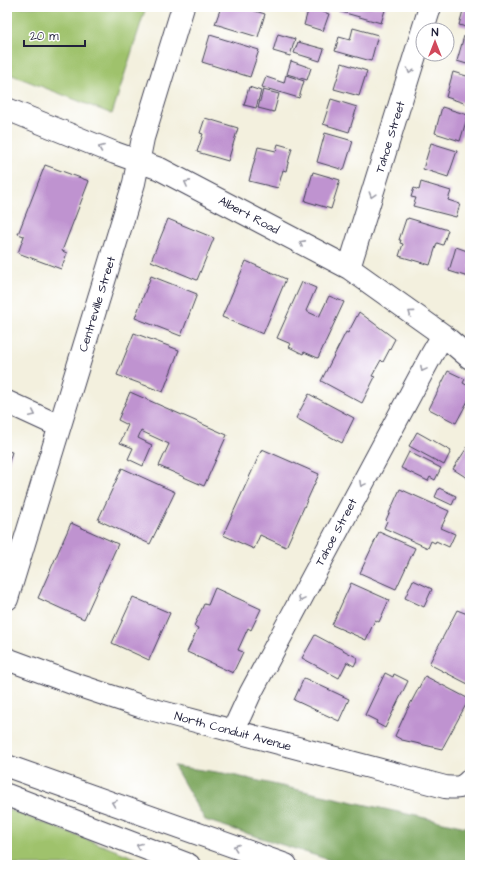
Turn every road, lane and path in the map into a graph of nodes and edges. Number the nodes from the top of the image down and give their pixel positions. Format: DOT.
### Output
graph roads {
  1 [pos="183,7"];
  2 [pos="430,7"];
  3 [pos="7,109"];
  4 [pos="138,161"];
  5 [pos="349,268"];
  6 [pos="443,336"];
  7 [pos="470,358"];
  8 [pos="7,402"];
  9 [pos="59,426"];
  10 [pos="7,599"];
  11 [pos="7,659"];
  12 [pos="233,731"];
  13 [pos="7,762"];
  14 [pos="7,766"];
  15 [pos="39,776"];
  16 [pos="467,783"];
  17 [pos="7,795"];
  18 [pos="189,865"];
  19 [pos="286,865"];
  1 -- 4 [label="main road, Centreville Street"];
  2 -- 5 [label="main road, Tahoe Street, one-way"];
  4 -- 3 [label="main road, Albert Road, one-way"];
  5 -- 4 [label="main road, Albert Road, one-way"];
  4 -- 9 [label="main road, Centreville Street"];
  6 -- 5 [label="main road, Albert Road, one-way"];
  6 -- 7 [label="main road, Albert Road"];
  6 -- 12 [label="main road, Tahoe Street, one-way"];
  8 -- 9 [label="main road, one-way"];
  9 -- 10 [label="main road, Centreville Street"];
  11 -- 12 [label="main road, North Conduit Avenue"];
  12 -- 16 [label="main road, North Conduit Avenue"];
  13 -- 15 [label="main road"];
  14 -- 15 [label="main road"];
  19 -- 15 [label="main road, one-way"];
  18 -- 17 [label="main road, one-way"];
}
